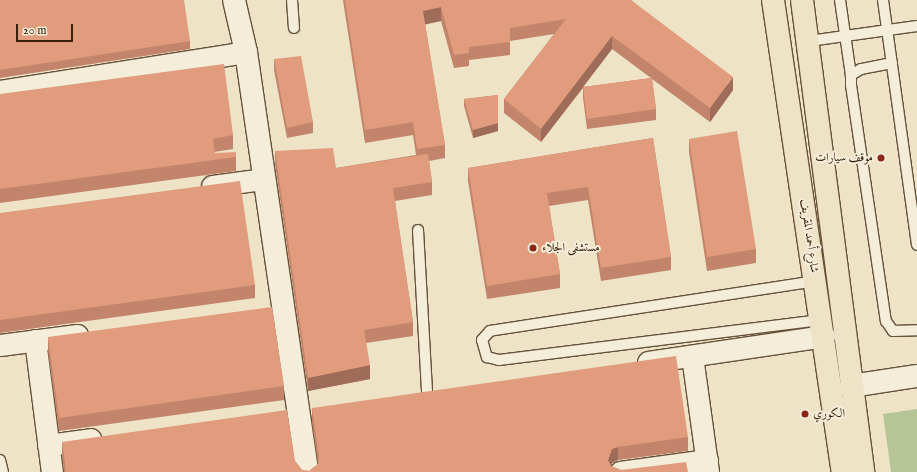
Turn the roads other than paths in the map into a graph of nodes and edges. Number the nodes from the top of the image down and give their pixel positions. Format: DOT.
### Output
graph roads {
  1 [pos="234,0"];
  2 [pos="292,0"];
  3 [pos="773,0"];
  4 [pos="802,0"];
  5 [pos="840,0"];
  6 [pos="883,0"];
  7 [pos="917,26"];
  8 [pos="294,28"];
  9 [pos="887,30"];
  10 [pos="846,35"];
  11 [pos="809,41"];
  12 [pos="246,52"];
  13 [pos="892,63"];
  14 [pos="852,75"];
  15 [pos="0,91"];
  16 [pos="816,103"];
  17 [pos="790,107"];
  18 [pos="263,179"];
  19 [pos="193,188"];
  20 [pos="418,230"];
  21 [pos="917,245"];
  22 [pos="816,281"];
  23 [pos="823,328"];
  24 [pos="917,330"];
  25 [pos="97,332"];
  26 [pos="35,340"];
  27 [pos="0,345"];
  28 [pos="692,356"];
  29 [pos="616,366"];
  30 [pos="917,376"];
  31 [pos="851,386"];
  32 [pos="449,390"];
  33 [pos="427,392"];
  34 [pos="404,396"];
  35 [pos="321,408"];
  36 [pos="298,412"];
  37 [pos="274,415"];
  38 [pos="110,437"];
  39 [pos="48,445"];
  40 [pos="0,460"];
  41 [pos="708,466"];
  42 [pos="3,472"];
  43 [pos="52,472"];
  44 [pos="307,472"];
  45 [pos="620,472"];
  46 [pos="843,472"];
  47 [pos="863,472"];
  1 -- 12 [label="street"];
  2 -- 8 [label="lane"];
  3 -- 17 [label="highway, شارع أحمد المقريف"];
  4 -- 11 [label="highway, شارع أحمد المقريف"];
  5 -- 10 [label="lane"];
  6 -- 9 [label="lane"];
  7 -- 9 [label="lane"];
  9 -- 10 [label="lane"];
  9 -- 13 [label="lane"];
  10 -- 11 [label="lane"];
  10 -- 14 [label="lane"];
  11 -- 16 [label="highway, شارع أحمد المقريف"];
  12 -- 15 [label="street"];
  12 -- 18 [label="street"];
  13 -- 14 [label="lane"];
  13 -- 21 [label="lane"];
  14 -- 24 [label="lane"];
  16 -- 17 [label="highway"];
  16 -- 31 [label="highway, شارع أحمد المقريف"];
  17 -- 22 [label="highway, شارع أحمد المقريف"];
  18 -- 19 [label="street"];
  18 -- 36 [label="street"];
  20 -- 33 [label="lane"];
  22 -- 23 [label="highway, شارع أحمد المقريف"];
  22 -- 23 [label="lane"];
  23 -- 28 [label="street"];
  23 -- 46 [label="highway, شارع أحمد المقريف"];
  25 -- 26 [label="street"];
  26 -- 27 [label="street"];
  26 -- 39 [label="street"];
  28 -- 29 [label="street"];
  28 -- 41 [label="street"];
  30 -- 31 [label="street"];
  31 -- 47 [label="highway, شارع أحمد المقريف"];
  32 -- 33 [label="street"];
  33 -- 34 [label="street"];
  35 -- 36 [label="street"];
  36 -- 37 [label="street"];
  36 -- 44 [label="street"];
  38 -- 39 [label="street"];
  39 -- 43 [label="street"];
  40 -- 42 [label="lane"];
  41 -- 45 [label="street"];
}
